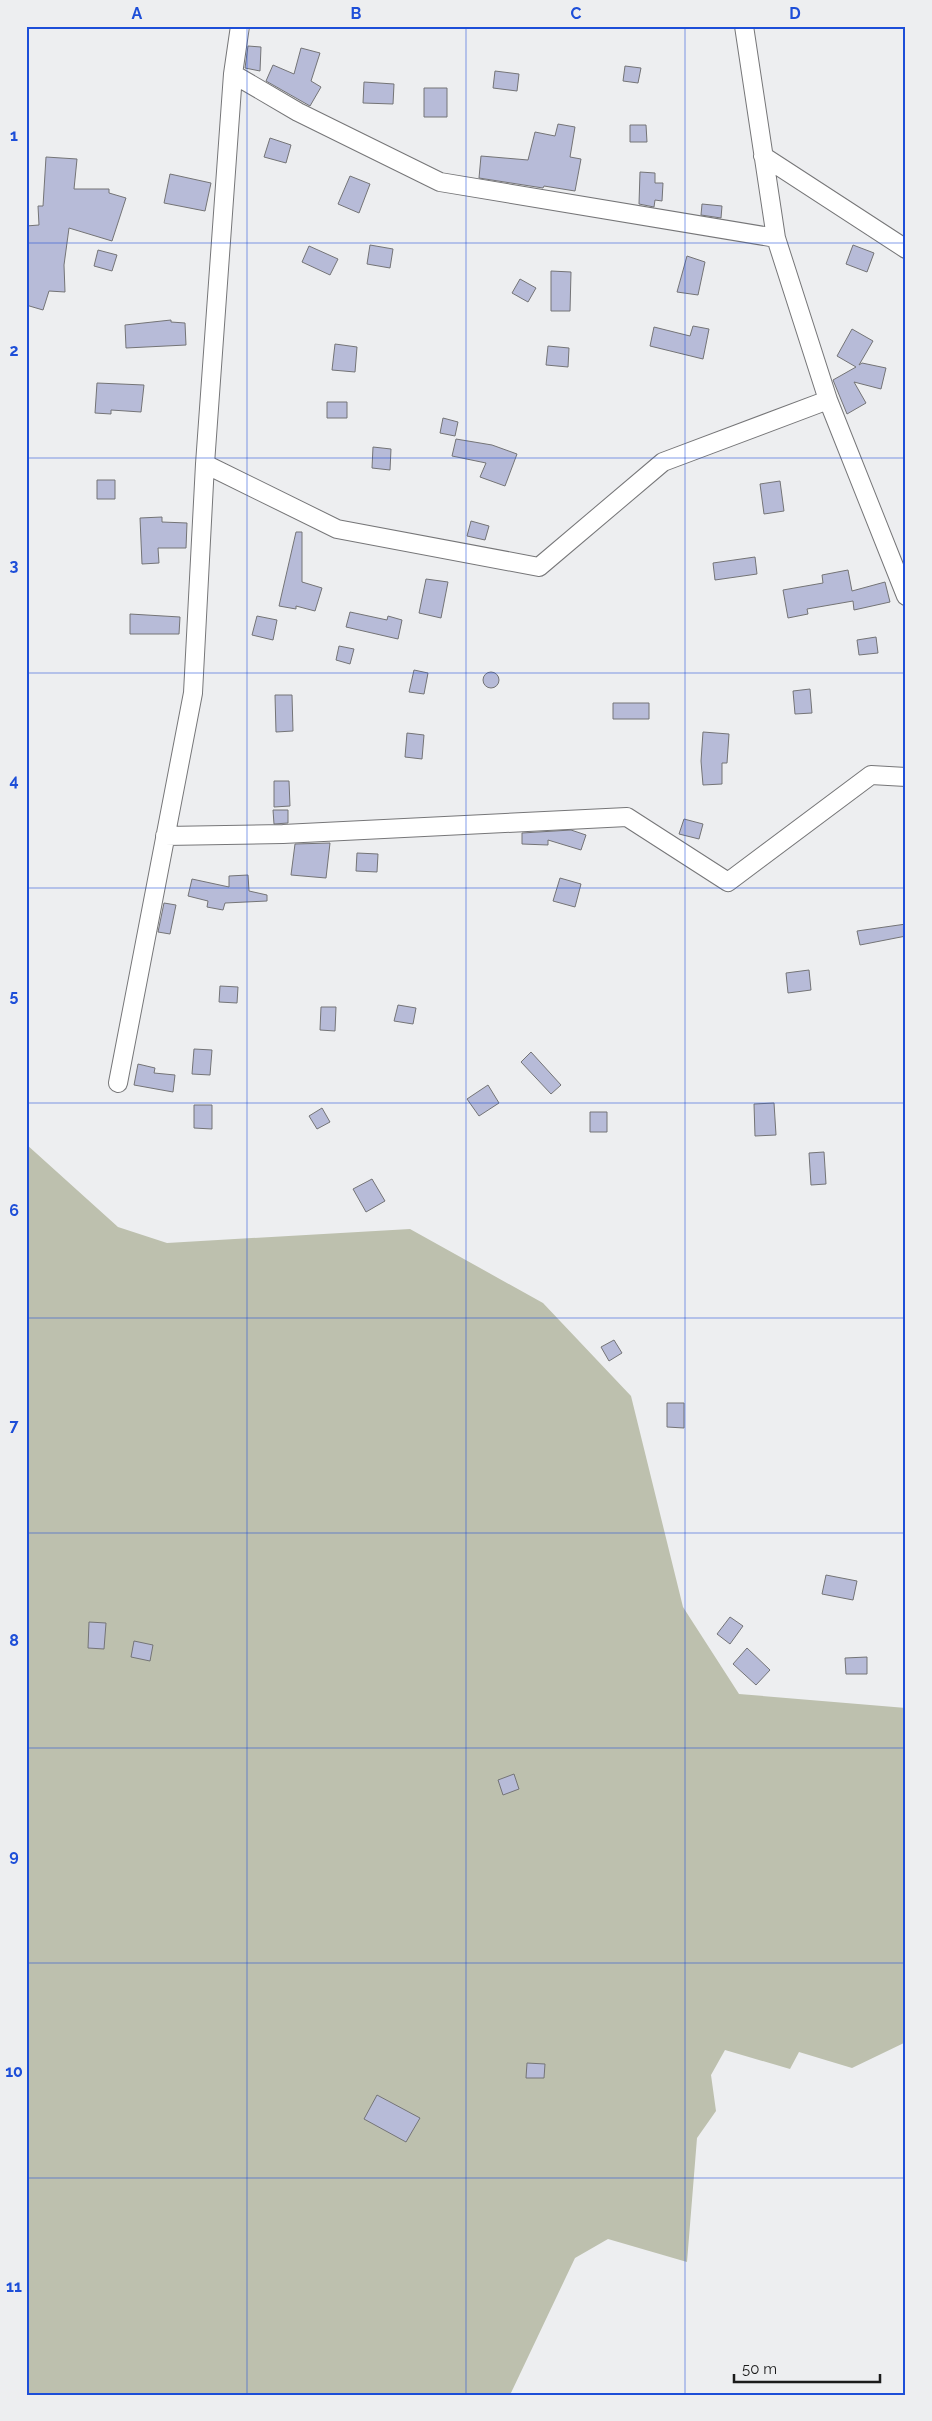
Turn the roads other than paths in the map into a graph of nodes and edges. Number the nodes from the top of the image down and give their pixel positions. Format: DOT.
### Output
graph roads {
  1 [pos="240,26"];
  2 [pos="744,26"];
  3 [pos="233,74"];
  4 [pos="763,156"];
  5 [pos="776,238"];
  6 [pos="906,249"];
  7 [pos="828,400"];
  8 [pos="204,464"];
  9 [pos="906,596"];
  10 [pos="906,777"];
  11 [pos="165,836"];
  12 [pos="118,1082"];
  1 -- 3 [label="street"];
  2 -- 4 [label="street"];
  3 -- 5 [label="street"];
  3 -- 8 [label="street"];
  4 -- 5 [label="street"];
  4 -- 6 [label="street"];
  5 -- 7 [label="street"];
  7 -- 8 [label="street"];
  7 -- 9 [label="street"];
  8 -- 11 [label="street"];
  10 -- 11 [label="street"];
  11 -- 12 [label="street"];
}
